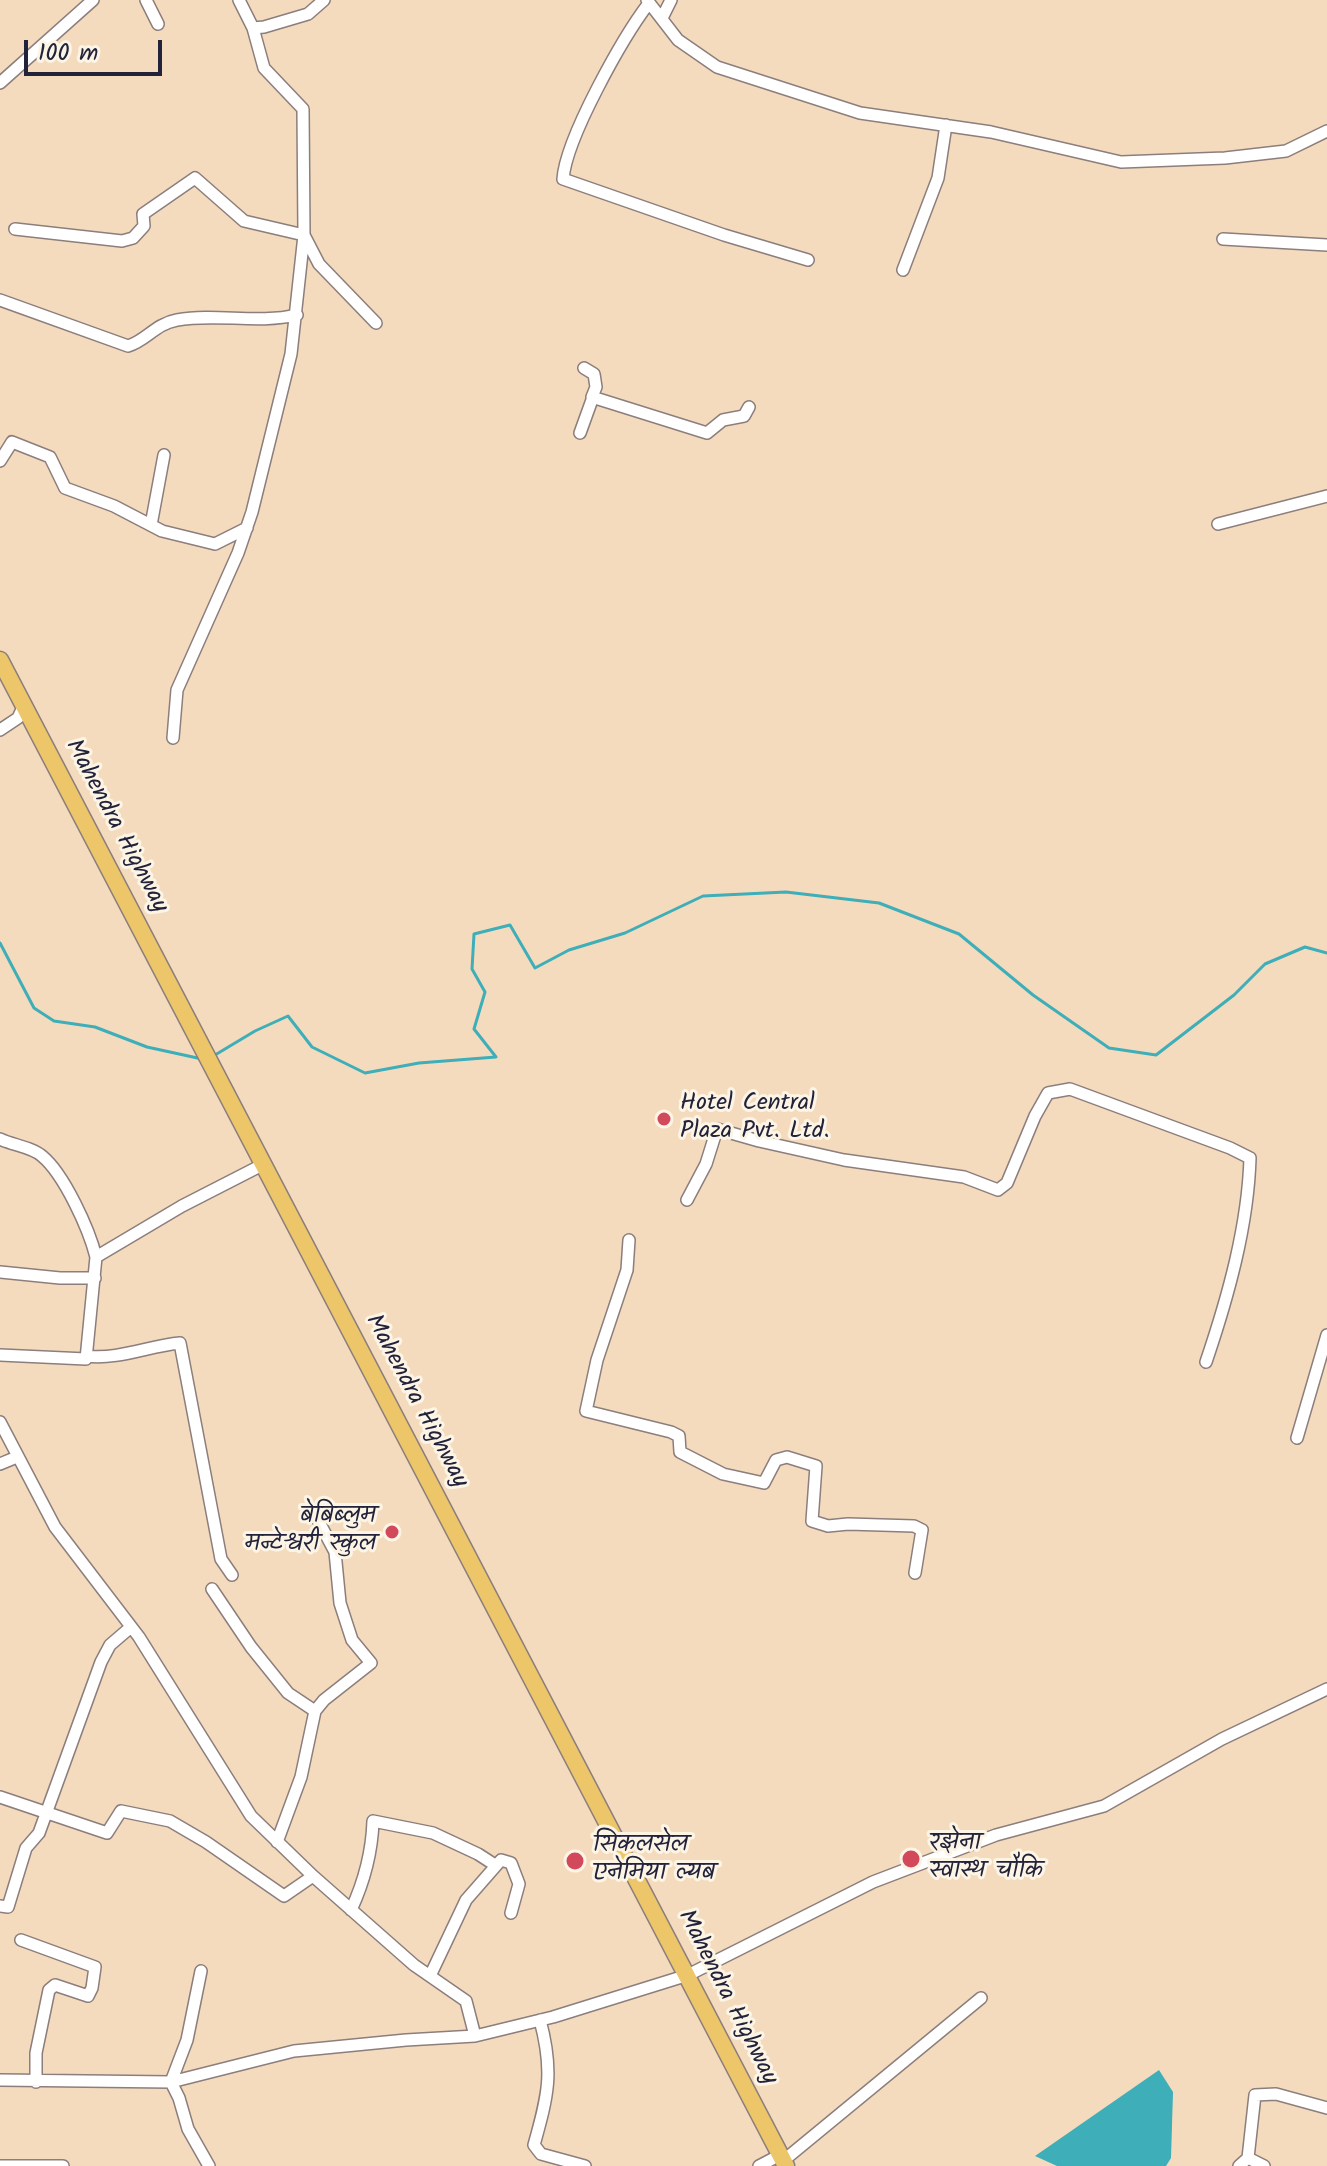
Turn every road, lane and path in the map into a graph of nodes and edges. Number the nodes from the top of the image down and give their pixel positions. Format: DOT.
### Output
graph roads {
  1 [pos="93,0"];
  2 [pos="146,0"];
  3 [pos="239,0"];
  4 [pos="324,0"];
  5 [pos="671,0"];
  6 [pos="648,2"];
  7 [pos="662,18"];
  8 [pos="158,24"];
  9 [pos="253,28"];
  10 [pos="0,83"];
  11 [pos="946,125"];
  12 [pos="1327,131"];
  13 [pos="15,229"];
  14 [pos="304,235"];
  15 [pos="1223,239"];
  16 [pos="1327,245"];
  17 [pos="808,260"];
  18 [pos="903,270"];
  19 [pos="0,300"];
  20 [pos="297,315"];
  21 [pos="376,323"];
  22 [pos="584,368"];
  23 [pos="593,397"];
  24 [pos="749,407"];
  25 [pos="580,433"];
  26 [pos="164,455"];
  27 [pos="0,461"];
  28 [pos="1327,496"];
  29 [pos="1218,524"];
  30 [pos="151,525"];
  31 [pos="247,528"];
  32 [pos="0,660"];
  33 [pos="24,705"];
  34 [pos="0,730"];
  35 [pos="173,738"];
  36 [pos="0,1139"];
  37 [pos="264,1164"];
  38 [pos="687,1200"];
  39 [pos="629,1240"];
  40 [pos="96,1257"];
  41 [pos="0,1272"];
  42 [pos="95,1278"];
  43 [pos="1327,1335"];
  44 [pos="0,1355"];
  45 [pos="86,1356"];
  46 [pos="1206,1362"];
  47 [pos="0,1422"];
  48 [pos="1297,1438"];
  49 [pos="17,1457"];
  50 [pos="0,1464"];
  51 [pos="318,1520"];
  52 [pos="915,1573"];
  53 [pos="232,1575"];
  54 [pos="212,1589"];
  55 [pos="131,1627"];
  56 [pos="1327,1689"];
  57 [pos="315,1711"];
  58 [pos="0,1797"];
  59 [pos="46,1813"];
  60 [pos="277,1842"];
  61 [pos="495,1865"];
  62 [pos="313,1876"];
  63 [pos="0,1906"];
  64 [pos="351,1910"];
  65 [pos="511,1913"];
  66 [pos="21,1940"];
  67 [pos="201,1971"];
  68 [pos="688,1975"];
  69 [pos="430,1976"];
  70 [pos="981,1998"];
  71 [pos="540,2020"];
  72 [pos="475,2036"];
  73 [pos="0,2080"];
  74 [pos="36,2082"];
  75 [pos="171,2082"];
  76 [pos="1327,2108"];
  77 [pos="783,2161"];
  78 [pos="1243,2162"];
  79 [pos="0,2166"];
  80 [pos="63,2166"];
  81 [pos="209,2166"];
  82 [pos="585,2166"];
  83 [pos="759,2166"];
  84 [pos="1264,2166"];
  1 -- 10 [label="street"];
  2 -- 8 [label="street"];
  3 -- 9 [label="street"];
  4 -- 9 [label="street"];
  5 -- 7 [label="street"];
  6 -- 7 [label="street"];
  6 -- 17 [label="street"];
  7 -- 11 [label="street"];
  9 -- 14 [label="street"];
  11 -- 12 [label="street"];
  11 -- 18 [label="street"];
  13 -- 14 [label="street"];
  14 -- 20 [label="street"];
  14 -- 21 [label="street"];
  15 -- 16 [label="street"];
  19 -- 20 [label="street"];
  20 -- 31 [label="street"];
  22 -- 23 [label="street"];
  23 -- 24 [label="street"];
  23 -- 25 [label="street"];
  26 -- 30 [label="street"];
  27 -- 30 [label="street"];
  28 -- 29 [label="street"];
  30 -- 31 [label="street"];
  31 -- 35 [label="street"];
  32 -- 33 [label="highway, Mahendra Highway"];
  33 -- 34 [label="street"];
  33 -- 37 [label="highway, Mahendra Highway"];
  36 -- 40 [label="street"];
  37 -- 40 [label="street"];
  37 -- 68 [label="highway, Mahendra Highway"];
  38 -- 46 [label="street"];
  39 -- 52 [label="street"];
  40 -- 42 [label="street"];
  41 -- 42 [label="street"];
  42 -- 45 [label="street"];
  43 -- 48 [label="street"];
  44 -- 45 [label="street"];
  45 -- 53 [label="street"];
  47 -- 49 [label="street"];
  49 -- 50 [label="street"];
  49 -- 55 [label="street"];
  51 -- 57 [label="street"];
  54 -- 57 [label="street"];
  55 -- 59 [label="street"];
  55 -- 60 [label="street"];
  56 -- 68 [label="street"];
  57 -- 60 [label="street"];
  58 -- 59 [label="street"];
  59 -- 62 [label="street"];
  59 -- 63 [label="street"];
  60 -- 62 [label="street"];
  61 -- 64 [label="street"];
  61 -- 65 [label="street"];
  61 -- 69 [label="street"];
  62 -- 64 [label="street"];
  64 -- 69 [label="street"];
  66 -- 74 [label="street"];
  67 -- 75 [label="street"];
  68 -- 71 [label="street"];
  68 -- 77 [label="highway, Mahendra Highway"];
  69 -- 72 [label="street"];
  70 -- 77 [label="street"];
  71 -- 72 [label="street"];
  71 -- 82 [label="street"];
  72 -- 75 [label="street"];
  73 -- 74 [label="street"];
  74 -- 75 [label="street"];
  75 -- 81 [label="street"];
  76 -- 78 [label="street"];
  77 -- 83 [label="street"];
  78 -- 84 [label="street"];
  79 -- 80 [label="street"];
}
